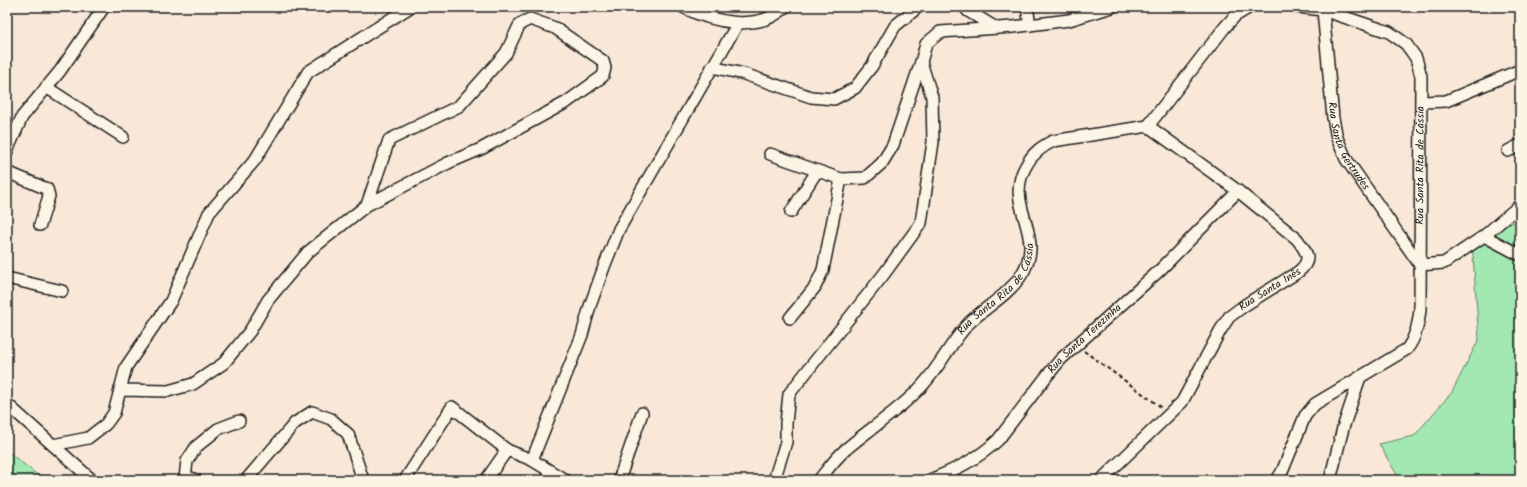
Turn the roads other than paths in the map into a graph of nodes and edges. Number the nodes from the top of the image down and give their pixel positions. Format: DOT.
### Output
graph roads {
  1 [pos="104,7"];
  2 [pos="410,7"];
  3 [pos="683,7"];
  4 [pos="785,7"];
  5 [pos="918,7"];
  6 [pos="965,7"];
  7 [pos="1027,7"];
  8 [pos="1112,7"];
  9 [pos="1250,7"];
  10 [pos="1297,7"];
  11 [pos="1324,9"];
  12 [pos="738,23"];
  13 [pos="1030,25"];
  14 [pos="996,28"];
  15 [pos="921,62"];
  16 [pos="712,67"];
  17 [pos="1520,70"];
  18 [pos="46,87"];
  19 [pos="1422,102"];
  20 [pos="1148,126"];
  21 [pos="123,137"];
  22 [pos="1520,145"];
  23 [pos="1508,151"];
  24 [pos="7,152"];
  25 [pos="770,154"];
  26 [pos="817,171"];
  27 [pos="7,172"];
  28 [pos="841,179"];
  29 [pos="1238,191"];
  30 [pos="367,205"];
  31 [pos="1520,205"];
  32 [pos="791,212"];
  33 [pos="40,225"];
  34 [pos="1484,236"];
  35 [pos="1520,255"];
  36 [pos="1420,265"];
  37 [pos="7,278"];
  38 [pos="62,291"];
  39 [pos="790,318"];
  40 [pos="1360,377"];
  41 [pos="120,390"];
  42 [pos="8,406"];
  43 [pos="642,413"];
  44 [pos="239,421"];
  45 [pos="53,445"];
  46 [pos="507,450"];
  47 [pos="532,460"];
  48 [pos="187,479"];
  49 [pos="92,480"];
  50 [pos="246,480"];
  51 [pos="364,480"];
  52 [pos="405,480"];
  53 [pos="486,480"];
  54 [pos="565,480"];
  55 [pos="619,480"];
  56 [pos="774,480"];
  57 [pos="819,480"];
  58 [pos="930,480"];
  59 [pos="1101,480"];
  60 [pos="1277,480"];
  61 [pos="1330,480"];
  1 -- 18 [label="street"];
  2 -- 41 [label="street"];
  3 -- 12 [label="street"];
  4 -- 12 [label="street"];
  5 -- 16 [label="street"];
  6 -- 14 [label="street"];
  7 -- 13 [label="street"];
  8 -- 13 [label="street"];
  9 -- 20 [label="street"];
  10 -- 11 [label="street, Rua Santa Rita de Cássia"];
  11 -- 19 [label="street, Rua Santa Rita de Cássia"];
  11 -- 36 [label="street, Rua Santa Gertrudes"];
  12 -- 16 [label="street"];
  13 -- 14 [label="street"];
  14 -- 15 [label="street"];
  15 -- 28 [label="street"];
  15 -- 56 [label="street"];
  16 -- 47 [label="street"];
  17 -- 19 [label="street"];
  18 -- 21 [label="street"];
  18 -- 24 [label="street"];
  19 -- 36 [label="street, Rua Santa Rita de Cássia"];
  20 -- 29 [label="street, Rua Santa Inês"];
  20 -- 57 [label="street, Rua Santa Rita de Cássia"];
  22 -- 23 [label="street"];
  25 -- 26 [label="street"];
  26 -- 28 [label="street"];
  26 -- 32 [label="street"];
  27 -- 33 [label="street"];
  28 -- 39 [label="street"];
  29 -- 58 [label="street, Rua Santa Terezinha"];
  29 -- 59 [label="street, Rua Santa Inês"];
  30 -- 30 [label="street"];
  30 -- 41 [label="street"];
  31 -- 34 [label="street"];
  34 -- 35 [label="street"];
  34 -- 36 [label="street"];
  36 -- 40 [label="street, Rua Santa Rita de Cássia"];
  37 -- 38 [label="street"];
  40 -- 60 [label="street, Rua Santa Rita de Cássia"];
  40 -- 61 [label="street"];
  41 -- 45 [label="street"];
  42 -- 45 [label="street"];
  43 -- 55 [label="street"];
  44 -- 48 [label="street"];
  45 -- 49 [label="street"];
  46 -- 47 [label="street"];
  46 -- 52 [label="street"];
  46 -- 53 [label="street"];
  47 -- 54 [label="street"];
  50 -- 51 [label="street"];
}
